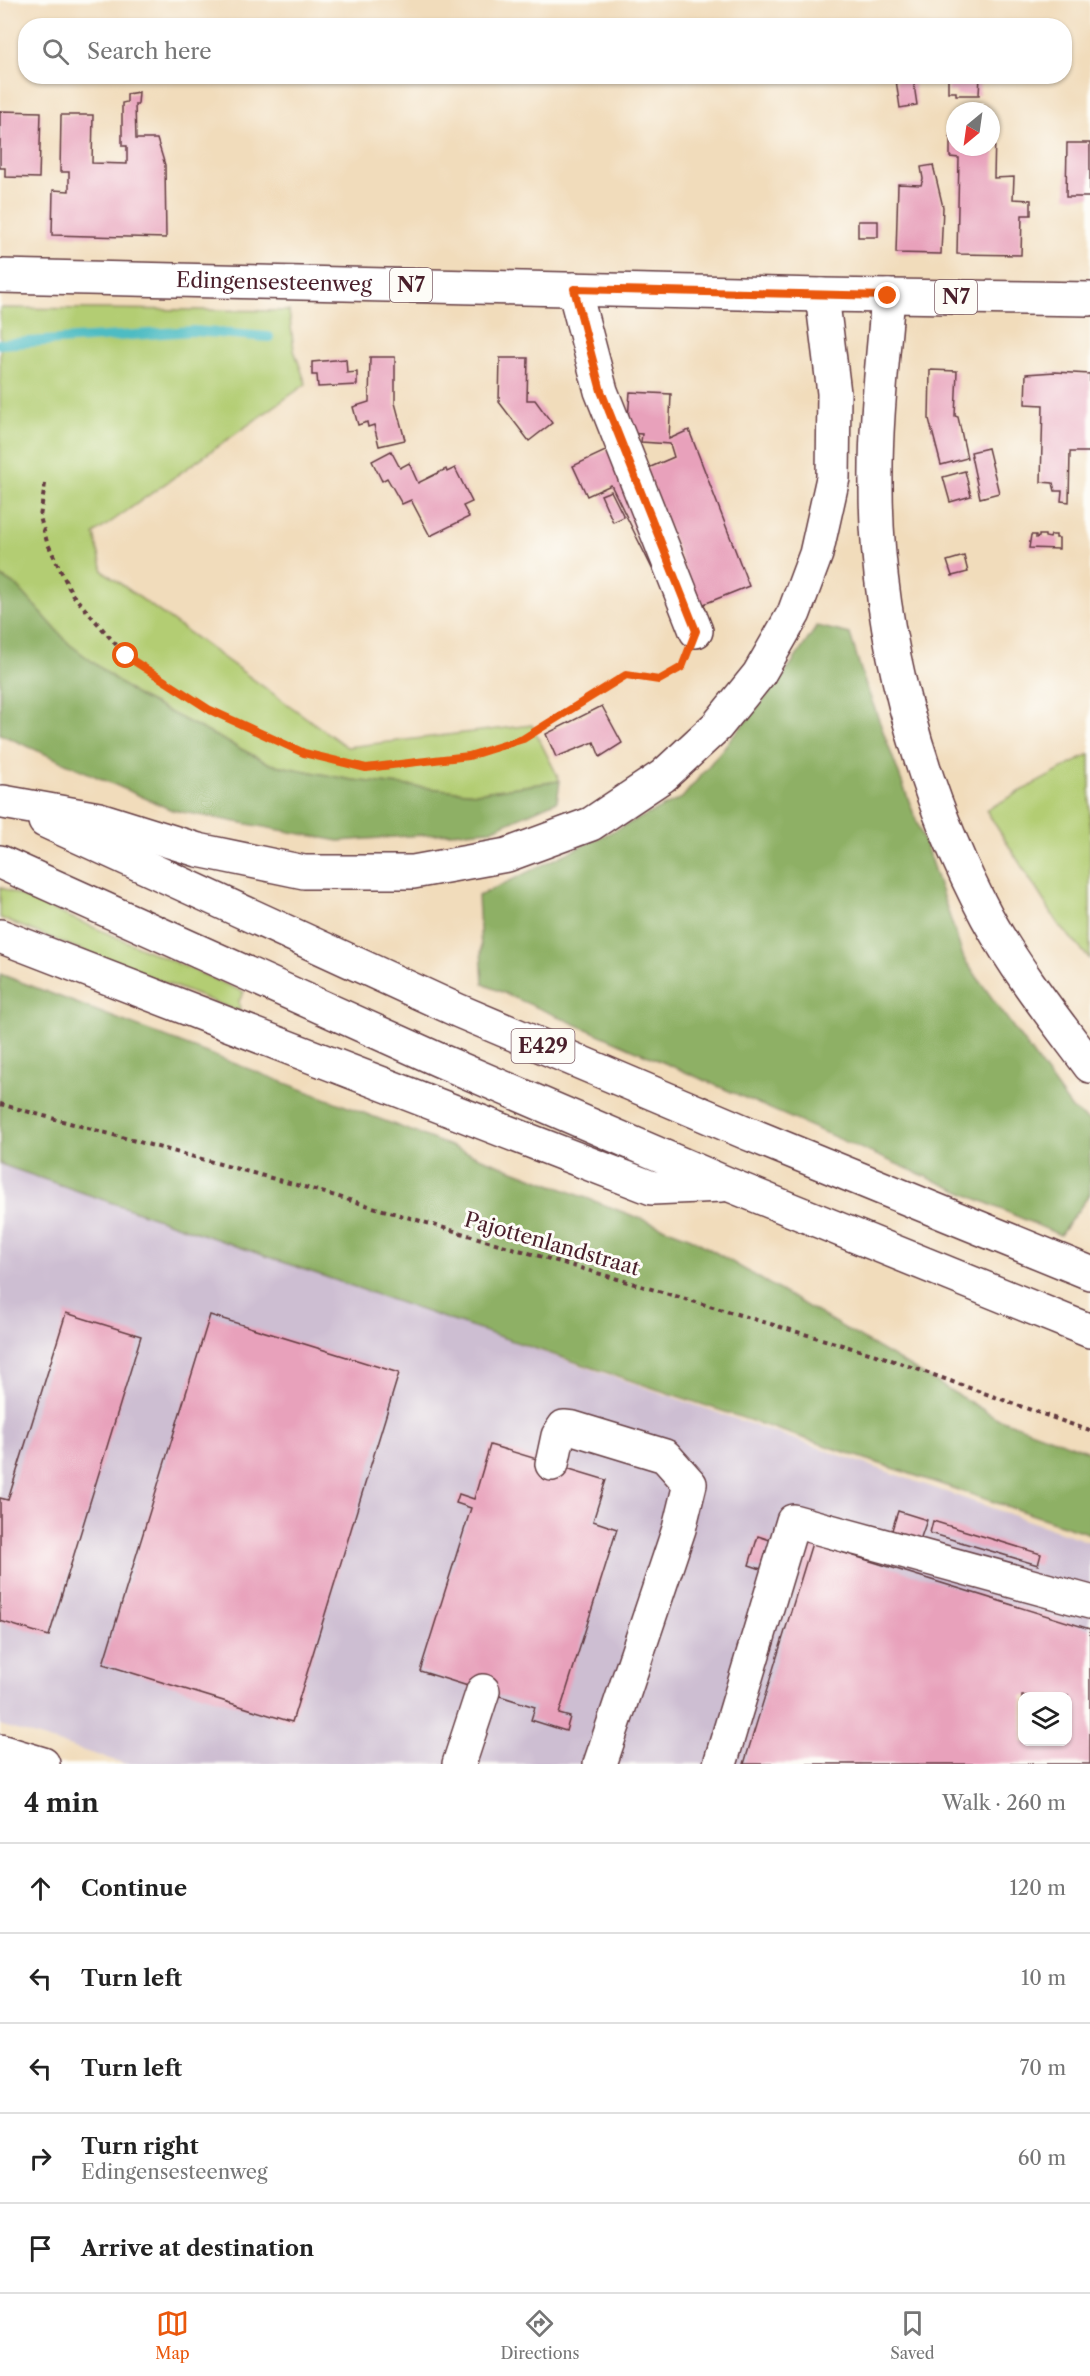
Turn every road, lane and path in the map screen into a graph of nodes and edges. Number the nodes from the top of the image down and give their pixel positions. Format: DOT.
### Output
graph roads {
  1 [pos="0,276"];
  2 [pos="574,289"];
  3 [pos="822,295"];
  4 [pos="888,296"];
  5 [pos="1090,299"];
  6 [pos="45,484"];
  7 [pos="696,631"];
  8 [pos="2,801"];
  9 [pos="0,862"];
  10 [pos="0,936"];
  11 [pos="1090,1066"];
  12 [pos="0,1104"];
  13 [pos="730,1185"];
  14 [pos="1090,1273"];
  15 [pos="1090,1331"];
  16 [pos="1090,1431"];
  17 [pos="552,1464"];
  18 [pos="1090,1602"];
  19 [pos="483,1691"];
  20 [pos="0,1751"];
  21 [pos="43,1764"];
  22 [pos="459,1764"];
  23 [pos="600,1764"];
  24 [pos="720,1764"];
  1 -- 2 [label="main road, Edingensesteenweg / N7"];
  2 -- 3 [label="main road, Edingensesteenweg / N7"];
  2 -- 7 [label="main road"];
  3 -- 4 [label="main road, Edingensesteenweg / N7"];
  3 -- 8 [label="main road"];
  4 -- 5 [label="main road, Edingensesteenweg / N7"];
  4 -- 11 [label="main road"];
  6 -- 7 [label="path"];
  8 -- 14 [label="main road, E429"];
  9 -- 13 [label="main road, E429"];
  10 -- 13 [label="main road"];
  12 -- 16 [label="path, Pajottenlandstraat"];
  13 -- 15 [label="main road, E429"];
  17 -- 23 [label="main road"];
  18 -- 24 [label="main road"];
  19 -- 22 [label="main road"];
  20 -- 21 [label="main road"];
}
